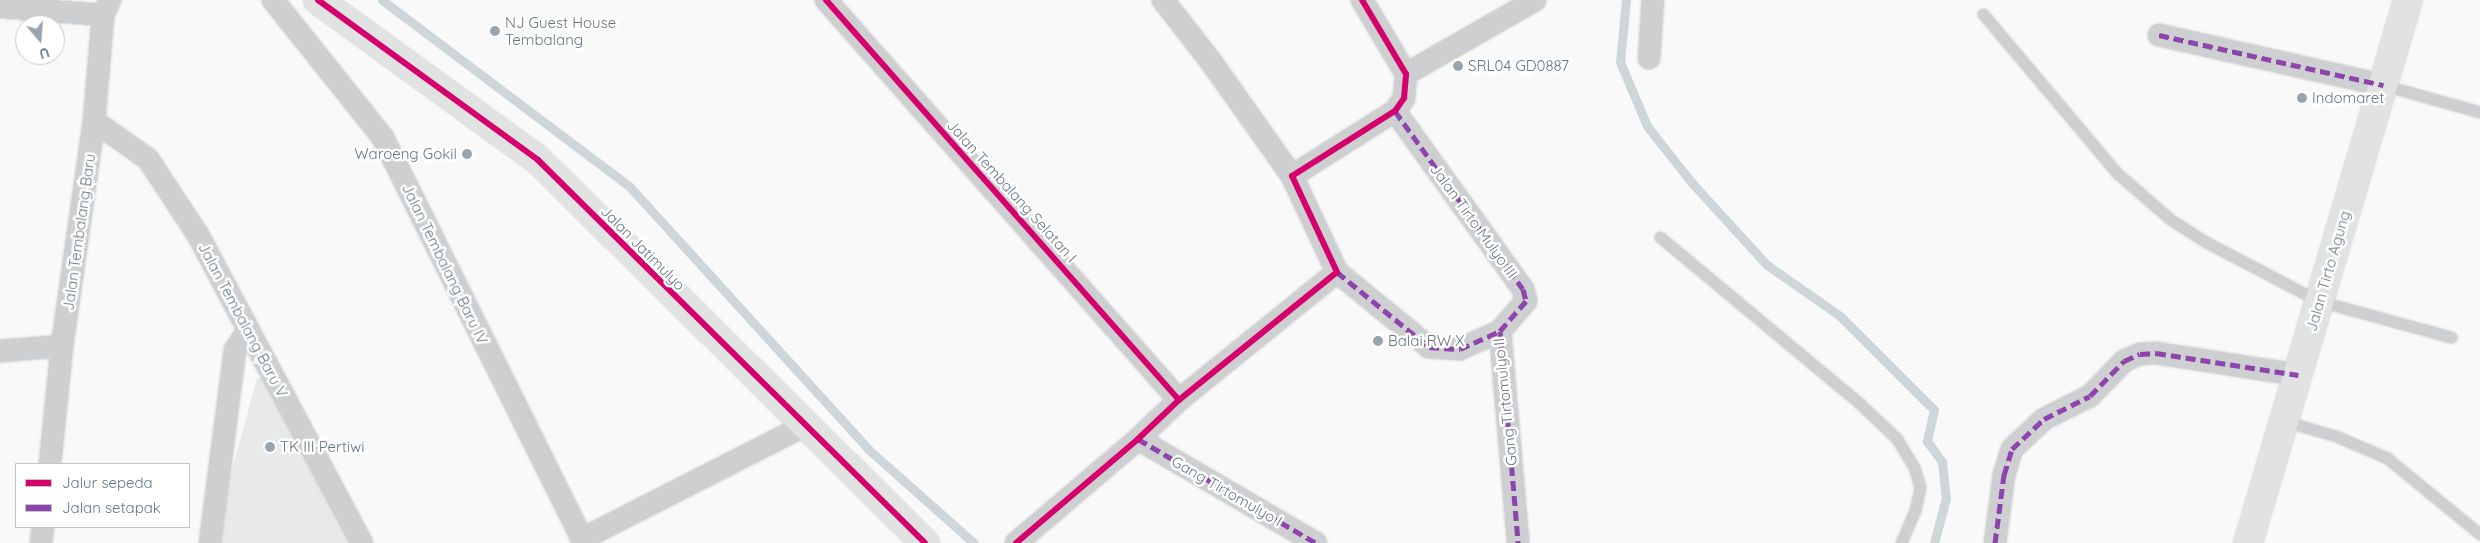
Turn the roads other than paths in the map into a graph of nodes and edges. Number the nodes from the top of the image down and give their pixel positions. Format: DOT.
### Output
graph roads {
  1 [pos="318,0"];
  2 [pos="826,0"];
  3 [pos="1163,0"];
  4 [pos="1362,0"];
  5 [pos="1534,0"];
  6 [pos="1653,0"];
  7 [pos="2408,0"];
  8 [pos="276,2"];
  9 [pos="0,7"];
  10 [pos="106,8"];
  11 [pos="1983,14"];
  12 [pos="2159,35"];
  13 [pos="1649,58"];
  14 [pos="1406,74"];
  15 [pos="2383,85"];
  16 [pos="1395,111"];
  17 [pos="2480,112"];
  18 [pos="94,121"];
  19 [pos="1292,176"];
  20 [pos="1660,237"];
  21 [pos="1337,272"];
  22 [pos="2319,301"];
  23 [pos="248,330"];
  24 [pos="1500,331"];
  25 [pos="2451,337"];
  26 [pos="62,346"];
  27 [pos="0,351"];
  28 [pos="2298,375"];
  29 [pos="1179,400"];
  30 [pos="2283,421"];
  31 [pos="804,426"];
  32 [pos="1138,439"];
  33 [pos="50,463"];
  34 [pos="43,528"];
  35 [pos="2480,534"];
  36 [pos="583,541"];
  37 [pos="41,543"];
  38 [pos="210,543"];
  39 [pos="362,543"];
  40 [pos="925,543"];
  41 [pos="1016,543"];
  42 [pos="1316,543"];
  43 [pos="1518,543"];
  44 [pos="1901,543"];
  45 [pos="1995,543"];
  46 [pos="2248,543"];
  1 -- 31 [label="street, Jalan Jatimulyo"];
  2 -- 29 [label="street, Jalan Tembalang Selatan I"];
  3 -- 19 [label="street"];
  4 -- 14 [label="street"];
  5 -- 14 [label="street"];
  6 -- 13 [label="street"];
  7 -- 15 [label="street, Jalan Tirto Agung"];
  8 -- 36 [label="street, Jalan Tembalang Baru IV"];
  9 -- 10 [label="street"];
  10 -- 18 [label="street, Jalan Tembalang Baru"];
  11 -- 22 [label="lane"];
  12 -- 15 [label="street"];
  14 -- 16 [label="street"];
  15 -- 17 [label="lane"];
  15 -- 22 [label="street, Jalan Tirto Agung"];
  16 -- 19 [label="street"];
  16 -- 24 [label="street, Jalan Tirto Mulyo III"];
  18 -- 23 [label="street, Jalan Tembalang Baru V"];
  18 -- 26 [label="street, Jalan Tembalang Baru"];
  19 -- 21 [label="street"];
  20 -- 44 [label="lane"];
  21 -- 24 [label="street, Gang Tirtomulyo II"];
  21 -- 29 [label="street"];
  22 -- 25 [label="lane"];
  22 -- 28 [label="street, Jalan Tirto Agung"];
  23 -- 38 [label="street"];
  23 -- 39 [label="street, Jalan Tembalang Baru V"];
  24 -- 43 [label="street, Gang Tirtomulyo II"];
  26 -- 27 [label="street"];
  26 -- 33 [label="street, Jalan Tembalang Baru"];
  28 -- 30 [label="street, Jalan Tirto Agung"];
  28 -- 45 [label="street"];
  29 -- 32 [label="street"];
  30 -- 35 [label="lane"];
  30 -- 46 [label="street, Jalan Tirto Agung"];
  31 -- 36 [label="street"];
  31 -- 40 [label="street, Jalan Jatimulyo"];
  32 -- 41 [label="street"];
  32 -- 42 [label="street, Gang Tirtomulyo I"];
  34 -- 37 [label="street"];
}
